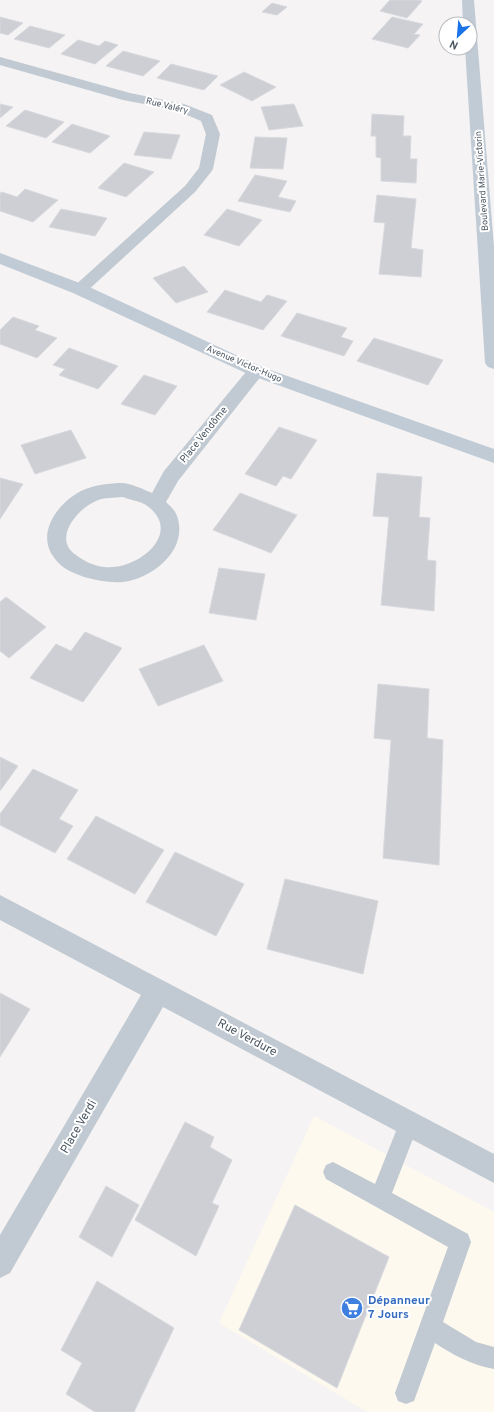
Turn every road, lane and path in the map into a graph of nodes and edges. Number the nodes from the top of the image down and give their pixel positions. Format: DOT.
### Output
graph roads {
  1 [pos="468,0"];
  2 [pos="0,61"];
  3 [pos="0,258"];
  4 [pos="79,289"];
  5 [pos="494,363"];
  6 [pos="256,371"];
  7 [pos="494,456"];
  8 [pos="156,502"];
  9 [pos="0,907"];
  10 [pos="158,991"];
  11 [pos="409,1123"];
  12 [pos="494,1169"];
  13 [pos="333,1172"];
  14 [pos="380,1198"];
  15 [pos="0,1263"];
  16 [pos="430,1327"];
  17 [pos="494,1358"];
  18 [pos="406,1393"];
  1 -- 5 [label="street, Boulevard Marie-Victorin"];
  2 -- 4 [label="street, Rue Valéry"];
  3 -- 4 [label="street, Avenue Victor-Hugo"];
  4 -- 6 [label="street, Avenue Victor-Hugo"];
  6 -- 7 [label="street, Avenue Victor-Hugo"];
  6 -- 8 [label="street, Place Vendôme"];
  8 -- 8 [label="street"];
  9 -- 10 [label="street, Rue Verdure"];
  10 -- 11 [label="street, Rue Verdure"];
  10 -- 15 [label="street, Place Verdi"];
  11 -- 12 [label="street, Rue Verdure"];
  11 -- 14 [label="lane"];
  13 -- 14 [label="lane"];
  14 -- 16 [label="lane"];
  16 -- 17 [label="lane"];
  16 -- 18 [label="lane"];
}
